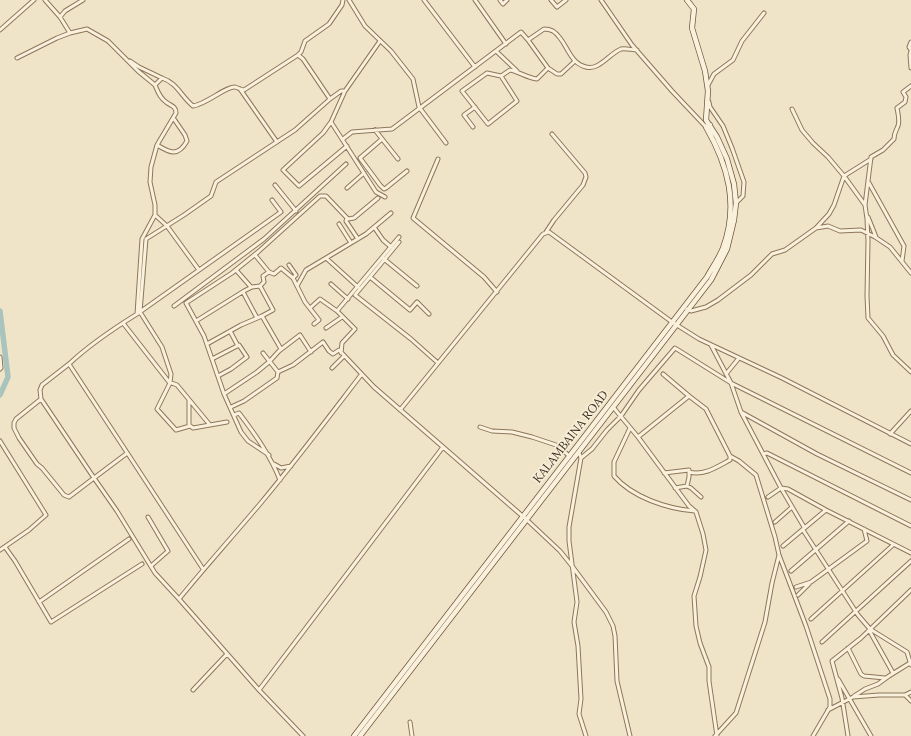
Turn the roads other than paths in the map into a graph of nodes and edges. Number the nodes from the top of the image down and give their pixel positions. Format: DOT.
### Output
graph roads {
  1 [pos="34,0"];
  2 [pos="45,0"];
  3 [pos="83,0"];
  4 [pos="343,0"];
  5 [pos="349,0"];
  6 [pos="424,0"];
  7 [pos="475,0"];
  8 [pos="500,0"];
  9 [pos="507,0"];
  10 [pos="551,0"];
  11 [pos="566,0"];
  12 [pos="601,0"];
  13 [pos="687,0"];
  14 [pos="764,13"];
  15 [pos="60,17"];
  16 [pos="0,30"];
  17 [pos="70,33"];
  18 [pos="528,40"];
  19 [pos="380,41"];
  20 [pos="911,42"];
  21 [pos="506,44"];
  22 [pos="637,50"];
  23 [pos="911,50"];
  24 [pos="496,51"];
  25 [pos="122,55"];
  26 [pos="298,55"];
  27 [pos="17,58"];
  28 [pos="574,61"];
  29 [pos="475,67"];
  30 [pos="548,68"];
  31 [pos="911,68"];
  32 [pos="517,71"];
  33 [pos="501,76"];
  34 [pos="162,78"];
  35 [pos="155,85"];
  36 [pos="911,86"];
  37 [pos="707,87"];
  38 [pos="240,89"];
  39 [pos="345,91"];
  40 [pos="707,96"];
  41 [pos="330,99"];
  42 [pos="475,107"];
  43 [pos="420,108"];
  44 [pos="792,109"];
  45 [pos="174,118"];
  46 [pos="331,122"];
  47 [pos="708,126"];
  48 [pos="473,127"];
  49 [pos="375,130"];
  50 [pos="552,134"];
  51 [pos="343,139"];
  52 [pos="382,139"];
  53 [pos="277,142"];
  54 [pos="446,143"];
  55 [pos="157,145"];
  56 [pos="347,146"];
  57 [pos="398,159"];
  58 [pos="438,159"];
  59 [pos="870,159"];
  60 [pos="346,164"];
  61 [pos="407,171"];
  62 [pos="364,173"];
  63 [pos="844,176"];
  64 [pos="869,183"];
  65 [pos="275,185"];
  66 [pos="347,188"];
  67 [pos="385,197"];
  68 [pos="378,198"];
  69 [pos="272,200"];
  70 [pos="736,203"];
  71 [pos="865,206"];
  72 [pos="296,211"];
  73 [pos="391,213"];
  74 [pos="866,214"];
  75 [pos="155,215"];
  76 [pos="347,218"];
  77 [pos="339,224"];
  78 [pos="167,226"];
  79 [pos="374,227"];
  80 [pos="816,228"];
  81 [pos="546,232"];
  82 [pos="868,233"];
  83 [pos="399,237"];
  84 [pos="876,237"];
  85 [pos="358,239"];
  86 [pos="399,242"];
  87 [pos="351,243"];
  88 [pos="391,247"];
  89 [pos="255,255"];
  90 [pos="326,258"];
  91 [pos="384,259"];
  92 [pos="902,261"];
  93 [pos="289,265"];
  94 [pos="199,270"];
  95 [pos="236,270"];
  96 [pos="269,272"];
  97 [pos="911,272"];
  98 [pos="370,277"];
  99 [pos="293,278"];
  100 [pos="331,284"];
  101 [pos="260,286"];
  102 [pos="297,286"];
  103 [pos="358,286"];
  104 [pos="417,286"];
  105 [pos="251,287"];
  106 [pos="243,292"];
  107 [pos="497,292"];
  108 [pos="348,299"];
  109 [pos="174,306"];
  110 [pos="310,308"];
  111 [pos="686,308"];
  112 [pos="337,311"];
  113 [pos="140,312"];
  114 [pos="137,314"];
  115 [pos="429,314"];
  116 [pos="262,316"];
  117 [pos="342,317"];
  118 [pos="257,318"];
  119 [pos="196,321"];
  120 [pos="123,323"];
  121 [pos="675,323"];
  122 [pos="314,324"];
  123 [pos="326,328"];
  124 [pos="230,331"];
  125 [pos="207,344"];
  126 [pos="710,344"];
  127 [pos="238,346"];
  128 [pos="281,349"];
  129 [pos="263,352"];
  130 [pos="311,352"];
  131 [pos="342,355"];
  132 [pos="0,357"];
  133 [pos="739,358"];
  134 [pos="212,360"];
  135 [pos="269,361"];
  136 [pos="438,363"];
  137 [pos="68,364"];
  138 [pos="332,368"];
  139 [pos="0,369"];
  140 [pos="278,372"];
  141 [pos="911,372"];
  142 [pos="663,374"];
  143 [pos="726,374"];
  144 [pos="361,375"];
  145 [pos="218,376"];
  146 [pos="170,383"];
  147 [pos="731,383"];
  148 [pos="224,394"];
  149 [pos="689,396"];
  150 [pos="42,399"];
  151 [pos="189,400"];
  152 [pos="231,407"];
  153 [pos="613,407"];
  154 [pos="400,410"];
  155 [pos="911,411"];
  156 [pos="741,412"];
  157 [pos="234,415"];
  158 [pos="621,416"];
  159 [pos="227,422"];
  160 [pos="210,425"];
  161 [pos="190,426"];
  162 [pos="480,428"];
  163 [pos="630,428"];
  164 [pos="890,434"];
  165 [pos="638,437"];
  166 [pos="0,441"];
  167 [pos="911,444"];
  168 [pos="443,447"];
  169 [pos="579,453"];
  170 [pos="128,454"];
  171 [pos="763,454"];
  172 [pos="269,455"];
  173 [pos="569,456"];
  174 [pos="730,456"];
  175 [pos="581,458"];
  176 [pos="273,462"];
  177 [pos="291,466"];
  178 [pos="689,472"];
  179 [pos="664,473"];
  180 [pos="911,473"];
  181 [pos="94,478"];
  182 [pos="280,480"];
  183 [pos="687,486"];
  184 [pos="675,488"];
  185 [pos="781,488"];
  186 [pos="701,497"];
  187 [pos="768,498"];
  188 [pos="911,500"];
  189 [pos="792,507"];
  190 [pos="826,510"];
  191 [pos="695,512"];
  192 [pos="148,516"];
  193 [pos="522,516"];
  194 [pos="527,520"];
  195 [pos="849,521"];
  196 [pos="775,522"];
  197 [pos="911,526"];
  198 [pos="864,529"];
  199 [pos="803,530"];
  200 [pos="129,539"];
  201 [pos="894,545"];
  202 [pos="783,546"];
  203 [pos="5,547"];
  204 [pos="815,549"];
  205 [pos="0,550"];
  206 [pos="911,553"];
  207 [pos="779,555"];
  208 [pos="911,561"];
  209 [pos="142,564"];
  210 [pos="151,566"];
  211 [pos="572,566"];
  212 [pos="203,569"];
  213 [pos="829,570"];
  214 [pos="791,571"];
  215 [pos="811,582"];
  216 [pos="796,587"];
  217 [pos="911,590"];
  218 [pos="843,591"];
  219 [pos="798,595"];
  220 [pos="179,599"];
  221 [pos="39,602"];
  222 [pos="856,612"];
  223 [pos="811,620"];
  224 [pos="870,630"];
  225 [pos="822,642"];
  226 [pos="848,648"];
  227 [pos="227,654"];
  228 [pos="911,664"];
  229 [pos="893,673"];
  230 [pos="836,674"];
  231 [pos="885,678"];
  232 [pos="193,690"];
  233 [pos="259,690"];
  234 [pos="911,692"];
  235 [pos="905,695"];
  236 [pos="851,698"];
  237 [pos="911,701"];
  238 [pos="842,703"];
  239 [pos="828,710"];
  240 [pos="410,722"];
  241 [pos="716,735"];
  242 [pos="303,736"];
  243 [pos="354,736"];
  244 [pos="360,736"];
  245 [pos="412,736"];
  246 [pos="586,736"];
  247 [pos="630,736"];
  248 [pos="813,736"];
  249 [pos="848,736"];
  250 [pos="871,736"];
  1 -- 16 [label="street"];
  2 -- 15 [label="street"];
  3 -- 15 [label="street"];
  4 -- 26 [label="street"];
  5 -- 19 [label="street"];
  6 -- 29 [label="street"];
  7 -- 21 [label="street"];
  8 -- 9 [label="street"];
  10 -- 11 [label="street"];
  12 -- 22 [label="street"];
  13 -- 37 [label="main road"];
  14 -- 37 [label="street"];
  15 -- 17 [label="street"];
  17 -- 25 [label="street"];
  17 -- 27 [label="street"];
  18 -- 21 [label="street"];
  18 -- 28 [label="street"];
  18 -- 30 [label="street"];
  19 -- 39 [label="street"];
  19 -- 43 [label="street"];
  20 -- 23 [label="street"];
  21 -- 24 [label="street"];
  22 -- 28 [label="street"];
  22 -- 47 [label="street"];
  23 -- 31 [label="street"];
  24 -- 29 [label="street"];
  24 -- 32 [label="street"];
  25 -- 34 [label="street"];
  25 -- 35 [label="street"];
  26 -- 38 [label="street"];
  26 -- 41 [label="street"];
  28 -- 30 [label="street"];
  29 -- 43 [label="street"];
  30 -- 32 [label="street"];
  32 -- 33 [label="street"];
  33 -- 42 [label="street"];
  33 -- 42 [label="street"];
  34 -- 35 [label="street"];
  34 -- 38 [label="street"];
  35 -- 45 [label="street"];
  36 -- 59 [label="street"];
  37 -- 40 [label="main road"];
  38 -- 53 [label="street"];
  39 -- 41 [label="street"];
  39 -- 46 [label="street"];
  40 -- 47 [label="main road"];
  40 -- 70 [label="street"];
  41 -- 53 [label="street"];
  42 -- 48 [label="street"];
  43 -- 49 [label="street"];
  43 -- 54 [label="street"];
  44 -- 63 [label="street"];
  45 -- 55 [label="street"];
  45 -- 55 [label="street"];
  46 -- 51 [label="street"];
  46 -- 56 [label="street"];
  47 -- 70 [label="main road"];
  47 -- 111 [label="main road, KALAMBAINA ROAD"];
  49 -- 51 [label="street"];
  49 -- 52 [label="street"];
  50 -- 81 [label="street"];
  51 -- 56 [label="street"];
  52 -- 57 [label="street"];
  52 -- 61 [label="street"];
  53 -- 78 [label="street"];
  55 -- 75 [label="street"];
  56 -- 62 [label="street"];
  58 -- 107 [label="street"];
  59 -- 63 [label="street"];
  59 -- 64 [label="street"];
  60 -- 72 [label="street"];
  62 -- 66 [label="street"];
  62 -- 67 [label="street"];
  63 -- 71 [label="street"];
  63 -- 80 [label="street"];
  64 -- 71 [label="street"];
  64 -- 92 [label="street"];
  65 -- 72 [label="street"];
  68 -- 76 [label="street"];
  69 -- 94 [label="street"];
  70 -- 111 [label="main road"];
  71 -- 74 [label="street"];
  72 -- 109 [label="street"];
  73 -- 79 [label="street"];
  74 -- 82 [label="street"];
  74 -- 84 [label="street"];
  75 -- 78 [label="street"];
  75 -- 114 [label="street"];
  76 -- 85 [label="street"];
  76 -- 89 [label="street"];
  77 -- 87 [label="street"];
  78 -- 94 [label="street"];
  78 -- 113 [label="street"];
  79 -- 85 [label="street"];
  79 -- 88 [label="street"];
  80 -- 82 [label="street"];
  80 -- 111 [label="street"];
  81 -- 107 [label="street"];
  81 -- 121 [label="street"];
  82 -- 84 [label="street"];
  82 -- 141 [label="street"];
  83 -- 88 [label="street"];
  84 -- 92 [label="street"];
  85 -- 87 [label="street"];
  86 -- 91 [label="street"];
  87 -- 90 [label="street"];
  88 -- 103 [label="street"];
  89 -- 95 [label="street"];
  89 -- 96 [label="street"];
  90 -- 102 [label="street"];
  90 -- 103 [label="street"];
  91 -- 98 [label="street"];
  91 -- 104 [label="street"];
  92 -- 97 [label="street"];
  93 -- 99 [label="street"];
  94 -- 113 [label="street"];
  95 -- 105 [label="street"];
  95 -- 119 [label="street"];
  96 -- 99 [label="street"];
  96 -- 101 [label="street"];
  98 -- 115 [label="street"];
  98 -- 136 [label="street"];
  99 -- 102 [label="street"];
  100 -- 108 [label="street"];
  101 -- 105 [label="street"];
  101 -- 116 [label="street"];
  102 -- 110 [label="street"];
  103 -- 108 [label="street"];
  105 -- 106 [label="street"];
  106 -- 118 [label="street"];
  106 -- 119 [label="street"];
  107 -- 136 [label="street"];
  108 -- 112 [label="street"];
  110 -- 112 [label="street"];
  110 -- 122 [label="street"];
  111 -- 121 [label="main road, KALAMBAINA ROAD"];
  112 -- 117 [label="street"];
  113 -- 114 [label="street"];
  113 -- 146 [label="street"];
  114 -- 120 [label="street"];
  116 -- 118 [label="street"];
  116 -- 128 [label="street"];
  117 -- 123 [label="street"];
  117 -- 131 [label="street"];
  118 -- 124 [label="street"];
  119 -- 125 [label="street"];
  120 -- 137 [label="street"];
  120 -- 146 [label="street"];
  121 -- 126 [label="street"];
  121 -- 153 [label="main road"];
  121 -- 173 [label="main road, KALAMBAINA ROAD"];
  124 -- 125 [label="street"];
  124 -- 127 [label="street"];
  125 -- 134 [label="street"];
  126 -- 133 [label="street"];
  126 -- 143 [label="street"];
  127 -- 134 [label="street"];
  127 -- 145 [label="street"];
  128 -- 130 [label="street"];
  128 -- 135 [label="street"];
  129 -- 135 [label="street"];
  130 -- 131 [label="street"];
  130 -- 140 [label="street"];
  131 -- 138 [label="street"];
  131 -- 144 [label="street"];
  132 -- 139 [label="street"];
  133 -- 143 [label="street"];
  133 -- 164 [label="street"];
  134 -- 145 [label="street"];
  135 -- 140 [label="street"];
  135 -- 148 [label="street"];
  136 -- 154 [label="street"];
  137 -- 150 [label="street"];
  137 -- 170 [label="street"];
  140 -- 152 [label="street"];
  142 -- 149 [label="street"];
  143 -- 147 [label="street"];
  144 -- 154 [label="street"];
  144 -- 177 [label="street"];
  145 -- 148 [label="street"];
  146 -- 151 [label="street"];
  146 -- 161 [label="street"];
  147 -- 156 [label="street"];
  147 -- 158 [label="street"];
  147 -- 180 [label="street"];
  148 -- 152 [label="street"];
  149 -- 165 [label="street"];
  149 -- 174 [label="street"];
  150 -- 181 [label="street"];
  150 -- 181 [label="street"];
  151 -- 160 [label="street"];
  151 -- 161 [label="street"];
  152 -- 157 [label="street"];
  153 -- 158 [label="street"];
  153 -- 169 [label="main road"];
  154 -- 168 [label="street"];
  155 -- 164 [label="street"];
  156 -- 171 [label="street"];
  156 -- 188 [label="street"];
  157 -- 172 [label="street"];
  157 -- 172 [label="street"];
  158 -- 163 [label="street"];
  158 -- 175 [label="street"];
  159 -- 160 [label="street"];
  160 -- 161 [label="street"];
  162 -- 173 [label="street"];
  163 -- 165 [label="street"];
  163 -- 191 [label="street"];
  164 -- 167 [label="street"];
  165 -- 179 [label="street"];
  166 -- 203 [label="street"];
  168 -- 193 [label="street"];
  168 -- 233 [label="street"];
  169 -- 175 [label="street"];
  169 -- 194 [label="main road"];
  170 -- 181 [label="street"];
  170 -- 212 [label="street"];
  171 -- 185 [label="street"];
  171 -- 197 [label="street"];
  172 -- 176 [label="street"];
  173 -- 193 [label="main road, KALAMBAINA ROAD"];
  174 -- 178 [label="street"];
  174 -- 207 [label="street"];
  175 -- 211 [label="street"];
  176 -- 177 [label="street"];
  176 -- 182 [label="street"];
  177 -- 182 [label="street"];
  178 -- 179 [label="street"];
  178 -- 183 [label="street"];
  179 -- 184 [label="street"];
  181 -- 210 [label="street"];
  182 -- 212 [label="street"];
  183 -- 184 [label="street"];
  183 -- 186 [label="street"];
  184 -- 191 [label="street"];
  185 -- 187 [label="street"];
  185 -- 189 [label="street"];
  185 -- 190 [label="street"];
  189 -- 196 [label="street"];
  189 -- 199 [label="street"];
  190 -- 195 [label="street"];
  190 -- 199 [label="street"];
  191 -- 241 [label="street"];
  192 -- 210 [label="street"];
  193 -- 194 [label="street"];
  193 -- 243 [label="main road, KALAMBAINA ROAD"];
  194 -- 211 [label="street"];
  194 -- 244 [label="main road"];
  195 -- 198 [label="street"];
  195 -- 204 [label="street"];
  198 -- 201 [label="street"];
  198 -- 213 [label="street"];
  199 -- 202 [label="street"];
  199 -- 204 [label="street"];
  200 -- 221 [label="street"];
  201 -- 206 [label="street"];
  201 -- 218 [label="street"];
  203 -- 205 [label="street"];
  203 -- 221 [label="street"];
  204 -- 213 [label="street"];
  204 -- 214 [label="street"];
  207 -- 239 [label="street"];
  207 -- 241 [label="street"];
  208 -- 222 [label="street"];
  209 -- 221 [label="street"];
  210 -- 220 [label="street"];
  211 -- 246 [label="street"];
  211 -- 247 [label="street"];
  212 -- 220 [label="street"];
  213 -- 215 [label="street"];
  213 -- 218 [label="street"];
  215 -- 216 [label="street"];
  215 -- 219 [label="street"];
  217 -- 224 [label="street"];
  218 -- 222 [label="street"];
  218 -- 223 [label="street"];
  220 -- 227 [label="street"];
  222 -- 224 [label="street"];
  222 -- 225 [label="street"];
  224 -- 226 [label="street"];
  224 -- 228 [label="street"];
  224 -- 229 [label="street"];
  226 -- 230 [label="street"];
  226 -- 231 [label="street"];
  227 -- 232 [label="street"];
  227 -- 233 [label="street"];
  228 -- 229 [label="street"];
  229 -- 231 [label="street"];
  230 -- 236 [label="street"];
  230 -- 238 [label="street"];
  231 -- 236 [label="street"];
  233 -- 242 [label="street"];
  234 -- 235 [label="street"];
  235 -- 236 [label="street"];
  235 -- 237 [label="street"];
  236 -- 238 [label="street"];
  236 -- 250 [label="street"];
  238 -- 239 [label="street"];
  238 -- 249 [label="street"];
  239 -- 248 [label="street"];
  240 -- 245 [label="street"];
}
